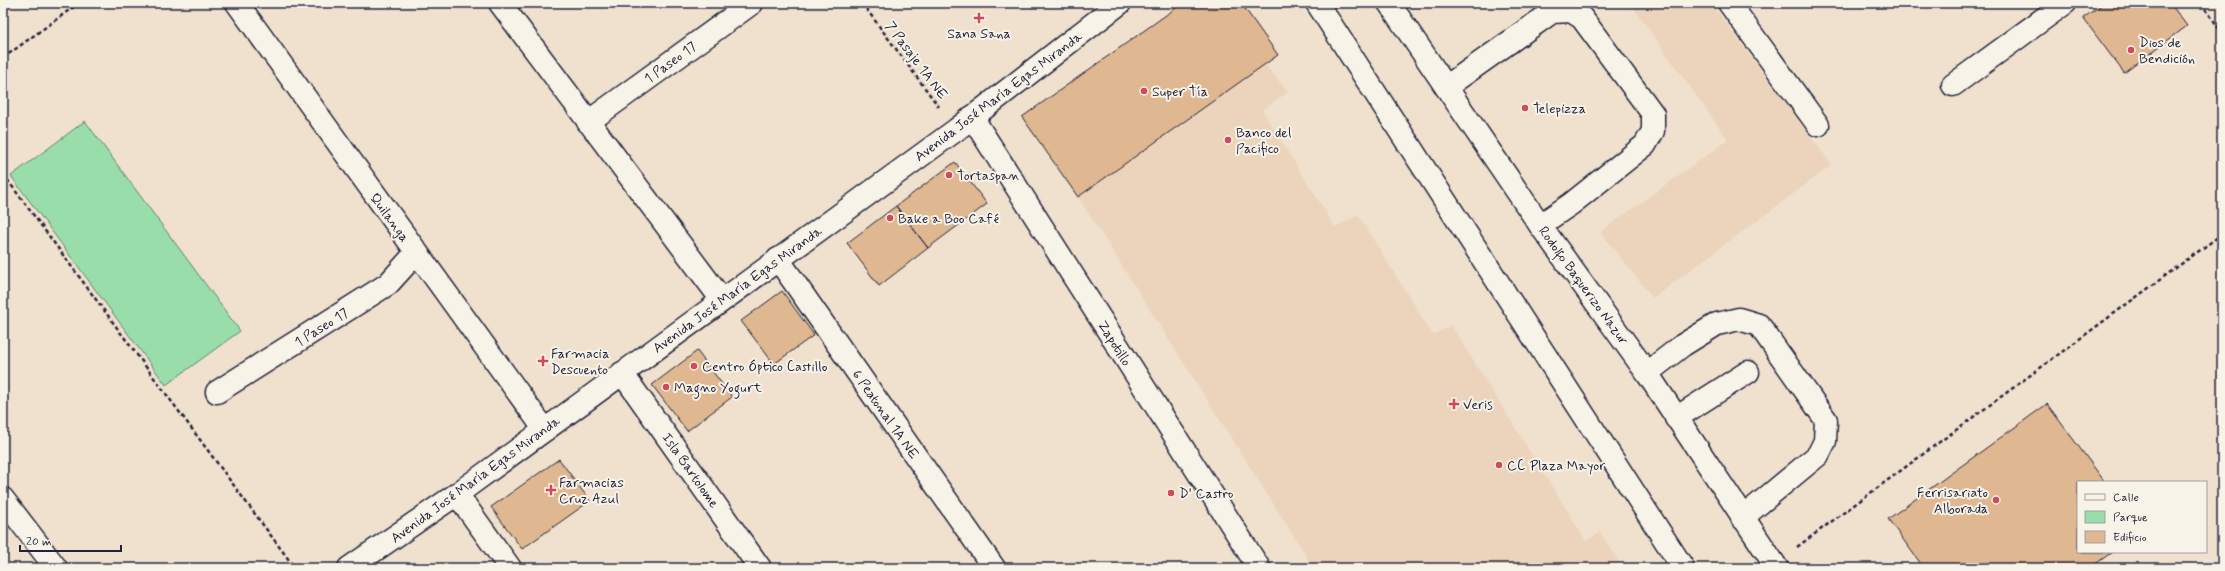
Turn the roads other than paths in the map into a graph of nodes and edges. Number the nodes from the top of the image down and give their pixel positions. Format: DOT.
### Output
graph roads {
  1 [pos="237,3"];
  2 [pos="500,3"];
  3 [pos="752,3"];
  4 [pos="1120,3"];
  5 [pos="1317,3"];
  6 [pos="1389,3"];
  7 [pos="1730,3"];
  8 [pos="2065,3"];
  9 [pos="1953,85"];
  10 [pos="1446,87"];
  11 [pos="588,122"];
  12 [pos="964,124"];
  13 [pos="1818,125"];
  14 [pos="1540,226"];
  15 [pos="416,253"];
  16 [pos="778,259"];
  17 [pos="722,300"];
  18 [pos="1748,372"];
  19 [pos="622,373"];
  20 [pos="1647,373"];
  21 [pos="218,392"];
  22 [pos="1676,418"];
  23 [pos="544,430"];
  24 [pos="457,494"];
  25 [pos="3,498"];
  26 [pos="1742,518"];
  27 [pos="1775,566"];
  28 [pos="56,568"];
  29 [pos="349,568"];
  30 [pos="510,568"];
  31 [pos="760,568"];
  32 [pos="994,568"];
  33 [pos="1258,568"];
  34 [pos="1683,568"];
  1 -- 15 [label="street, Quilanga"];
  2 -- 11 [label="street"];
  3 -- 11 [label="street, 1 Paseo 17"];
  4 -- 12 [label="street, Avenida José María Egas Miranda"];
  5 -- 34 [label="street"];
  6 -- 10 [label="street, Rodolfo Baquerizo Nazur"];
  7 -- 13 [label="street"];
  8 -- 9 [label="street"];
  10 -- 14 [label="street, Rodolfo Baquerizo Nazur"];
  10 -- 14 [label="street"];
  11 -- 17 [label="street"];
  12 -- 16 [label="street, Avenida José María Egas Miranda"];
  12 -- 33 [label="street, Zapotillo"];
  14 -- 20 [label="street, Rodolfo Baquerizo Nazur"];
  15 -- 21 [label="street, 1 Paseo 17"];
  15 -- 23 [label="street, Quilanga"];
  16 -- 17 [label="street, Avenida José María Egas Miranda"];
  16 -- 32 [label="street, 6 Peatonal 1A NE"];
  17 -- 19 [label="street, Avenida José María Egas Miranda"];
  18 -- 22 [label="street"];
  19 -- 23 [label="street, Avenida José María Egas Miranda"];
  19 -- 31 [label="street, Isla Bartolome"];
  20 -- 22 [label="street, Rodolfo Baquerizo Nazur"];
  20 -- 26 [label="street"];
  22 -- 26 [label="street, Rodolfo Baquerizo Nazur"];
  23 -- 24 [label="street, Avenida José María Egas Miranda"];
  24 -- 29 [label="street, Avenida José María Egas Miranda"];
  24 -- 30 [label="street"];
  25 -- 28 [label="street"];
  26 -- 27 [label="street, Rodolfo Baquerizo Nazur"];
}
